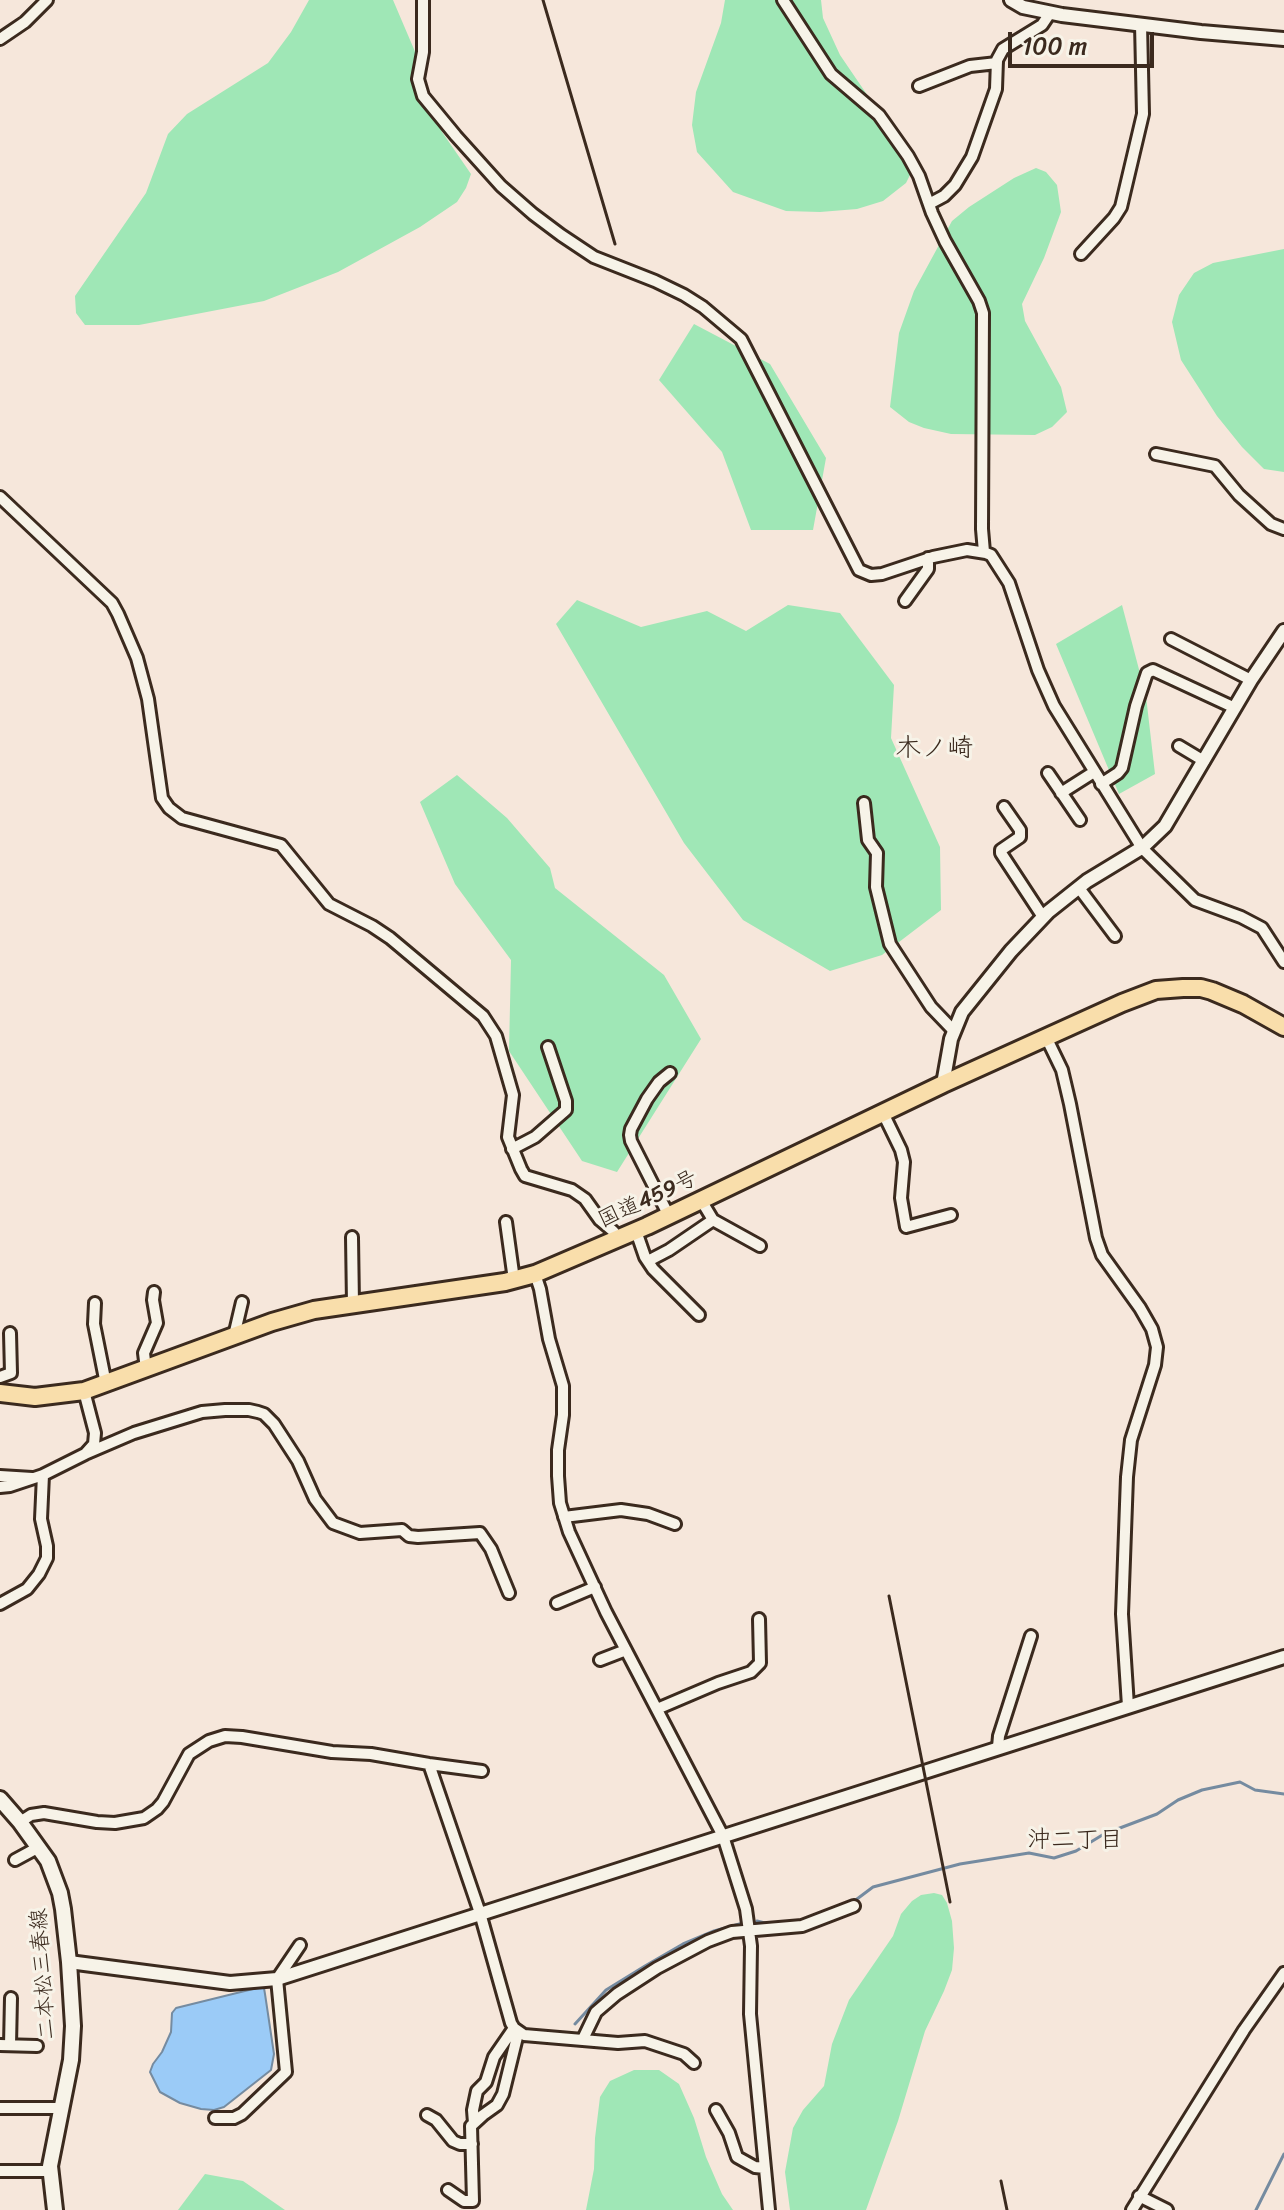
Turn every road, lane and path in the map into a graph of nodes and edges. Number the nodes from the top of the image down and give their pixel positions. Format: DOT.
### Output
graph roads {
  1 [pos="47,0"];
  2 [pos="423,0"];
  3 [pos="783,0"];
  4 [pos="1011,0"];
  5 [pos="1050,13"];
  6 [pos="1141,24"];
  7 [pos="0,39"];
  8 [pos="1284,39"];
  9 [pos="997,63"];
  10 [pos="919,86"];
  11 [pos="929,204"];
  12 [pos="1081,254"];
  13 [pos="1156,454"];
  14 [pos="0,497"];
  15 [pos="1284,529"];
  16 [pos="984,552"];
  17 [pos="928,558"];
  18 [pos="905,601"];
  19 [pos="1284,631"];
  20 [pos="1171,639"];
  21 [pos="1251,680"];
  22 [pos="1235,708"];
  23 [pos="1179,746"];
  24 [pos="1204,761"];
  25 [pos="1094,772"];
  26 [pos="1048,773"];
  27 [pos="1101,784"];
  28 [pos="1061,793"];
  29 [pos="864,803"];
  30 [pos="1004,807"];
  31 [pos="1080,820"];
  32 [pos="1142,848"];
  33 [pos="1079,888"];
  34 [pos="1043,917"];
  35 [pos="1115,936"];
  36 [pos="1284,962"];
  37 [pos="1284,1027"];
  38 [pos="954,1031"];
  39 [pos="1047,1039"];
  40 [pos="548,1047"];
  41 [pos="670,1073"];
  42 [pos="943,1084"];
  43 [pos="883,1113"];
  44 [pos="512,1149"];
  45 [pos="701,1200"];
  46 [pos="951,1215"];
  47 [pos="669,1216"];
  48 [pos="713,1220"];
  49 [pos="506,1222"];
  50 [pos="636,1231"];
  51 [pos="352,1237"];
  52 [pos="618,1238"];
  53 [pos="760,1246"];
  54 [pos="648,1261"];
  55 [pos="535,1274"];
  56 [pos="514,1280"];
  57 [pos="154,1292"];
  58 [pos="242,1302"];
  59 [pos="95,1303"];
  60 [pos="353,1304"];
  61 [pos="699,1315"];
  62 [pos="10,1333"];
  63 [pos="234,1336"];
  64 [pos="146,1369"];
  65 [pos="0,1377"];
  66 [pos="106,1384"];
  67 [pos="84,1391"];
  68 [pos="0,1393"];
  69 [pos="85,1454"];
  70 [pos="0,1476"];
  71 [pos="38,1477"];
  72 [pos="0,1487"];
  73 [pos="564,1517"];
  74 [pos="675,1524"];
  75 [pos="595,1587"];
  76 [pos="509,1593"];
  77 [pos="557,1603"];
  78 [pos="0,1604"];
  79 [pos="759,1619"];
  80 [pos="1031,1636"];
  81 [pos="626,1650"];
  82 [pos="1284,1657"];
  83 [pos="600,1660"];
  84 [pos="1128,1706"];
  85 [pos="657,1709"];
  86 [pos="998,1747"];
  87 [pos="429,1764"];
  88 [pos="482,1771"];
  89 [pos="0,1799"];
  90 [pos="20,1822"];
  91 [pos="723,1836"];
  92 [pos="39,1847"];
  93 [pos="15,1860"];
  94 [pos="854,1906"];
  95 [pos="480,1913"];
  96 [pos="749,1931"];
  97 [pos="300,1945"];
  98 [pos="69,1962"];
  99 [pos="1284,1973"];
  100 [pos="277,1979"];
  101 [pos="11,1998"];
  102 [pos="516,2030"];
  103 [pos="583,2039"];
  104 [pos="5,2045"];
  105 [pos="37,2046"];
  106 [pos="694,2063"];
  107 [pos="0,2108"];
  108 [pos="62,2108"];
  109 [pos="716,2110"];
  110 [pos="427,2115"];
  111 [pos="215,2118"];
  112 [pos="474,2123"];
  113 [pos="472,2144"];
  114 [pos="765,2168"];
  115 [pos="0,2171"];
  116 [pos="50,2171"];
  117 [pos="448,2190"];
  118 [pos="1139,2196"];
  119 [pos="55,2210"];
  120 [pos="769,2210"];
  121 [pos="1132,2210"];
  122 [pos="1167,2210"];
  1 -- 7 [label="street"];
  2 -- 17 [label="street"];
  3 -- 11 [label="street"];
  4 -- 5 [label="street"];
  5 -- 6 [label="street"];
  5 -- 9 [label="street"];
  6 -- 8 [label="street"];
  6 -- 12 [label="street"];
  9 -- 10 [label="street"];
  9 -- 11 [label="street"];
  11 -- 16 [label="street"];
  13 -- 15 [label="street"];
  14 -- 44 [label="street"];
  16 -- 17 [label="street"];
  16 -- 25 [label="street"];
  17 -- 18 [label="street"];
  19 -- 21 [label="street"];
  20 -- 21 [label="street"];
  21 -- 22 [label="street"];
  22 -- 24 [label="street"];
  22 -- 27 [label="street"];
  23 -- 24 [label="street"];
  24 -- 32 [label="street"];
  25 -- 27 [label="street"];
  25 -- 28 [label="street"];
  26 -- 28 [label="street"];
  27 -- 32 [label="street"];
  28 -- 31 [label="street"];
  29 -- 38 [label="street"];
  30 -- 34 [label="street"];
  32 -- 33 [label="street"];
  32 -- 36 [label="street"];
  33 -- 34 [label="street"];
  33 -- 35 [label="street"];
  34 -- 38 [label="street"];
  37 -- 39 [label="highway, 国道459号"];
  38 -- 42 [label="street"];
  39 -- 42 [label="highway, 国道459号"];
  39 -- 84 [label="street"];
  40 -- 44 [label="street"];
  41 -- 47 [label="street"];
  42 -- 43 [label="highway, 国道459号"];
  43 -- 45 [label="highway, 国道459号"];
  43 -- 46 [label="street"];
  44 -- 52 [label="street"];
  45 -- 47 [label="highway, 国道459号"];
  45 -- 48 [label="street"];
  47 -- 50 [label="highway, 国道459号"];
  48 -- 53 [label="street"];
  48 -- 54 [label="street"];
  49 -- 56 [label="street"];
  50 -- 52 [label="highway, 国道459号"];
  50 -- 54 [label="street"];
  51 -- 60 [label="street"];
  52 -- 55 [label="highway, 国道459号"];
  54 -- 61 [label="street"];
  55 -- 56 [label="highway, 国道459号"];
  55 -- 73 [label="street"];
  56 -- 60 [label="highway, 国道459号"];
  57 -- 64 [label="street"];
  58 -- 63 [label="street"];
  59 -- 66 [label="street"];
  60 -- 63 [label="highway, 国道459号"];
  62 -- 65 [label="street"];
  63 -- 64 [label="highway, 国道459号"];
  64 -- 66 [label="highway, 国道459号"];
  66 -- 67 [label="highway, 国道459号"];
  67 -- 68 [label="highway, 国道459号"];
  67 -- 69 [label="street"];
  69 -- 71 [label="street"];
  69 -- 76 [label="street"];
  70 -- 71 [label="street"];
  71 -- 72 [label="street"];
  71 -- 78 [label="street"];
  73 -- 74 [label="street"];
  73 -- 75 [label="street"];
  75 -- 77 [label="street"];
  75 -- 81 [label="street"];
  79 -- 85 [label="street"];
  80 -- 86 [label="street"];
  81 -- 83 [label="street"];
  81 -- 85 [label="street"];
  82 -- 84 [label="street"];
  84 -- 86 [label="street"];
  85 -- 91 [label="street"];
  86 -- 91 [label="street"];
  87 -- 88 [label="street"];
  87 -- 90 [label="street"];
  87 -- 95 [label="street"];
  89 -- 90 [label="main road, 二本松三春線"];
  90 -- 92 [label="main road, 二本松三春線"];
  91 -- 95 [label="street"];
  91 -- 96 [label="street"];
  92 -- 93 [label="street"];
  92 -- 98 [label="main road, 二本松三春線"];
  94 -- 96 [label="street"];
  95 -- 100 [label="street"];
  95 -- 102 [label="street"];
  96 -- 103 [label="street"];
  96 -- 114 [label="street"];
  97 -- 100 [label="street"];
  98 -- 100 [label="street"];
  98 -- 108 [label="main road, 二本松三春線"];
  99 -- 118 [label="street"];
  100 -- 111 [label="street"];
  101 -- 104 [label="street"];
  102 -- 103 [label="street"];
  102 -- 112 [label="street"];
  102 -- 112 [label="street"];
  103 -- 106 [label="street"];
  104 -- 105 [label="street"];
  107 -- 108 [label="street"];
  108 -- 116 [label="main road, 二本松三春線"];
  109 -- 114 [label="street"];
  110 -- 113 [label="street"];
  112 -- 113 [label="street"];
  113 -- 117 [label="street"];
  114 -- 120 [label="street"];
  115 -- 116 [label="street"];
  116 -- 119 [label="main road, 二本松三春線"];
  118 -- 121 [label="street"];
  118 -- 122 [label="street"];
}
